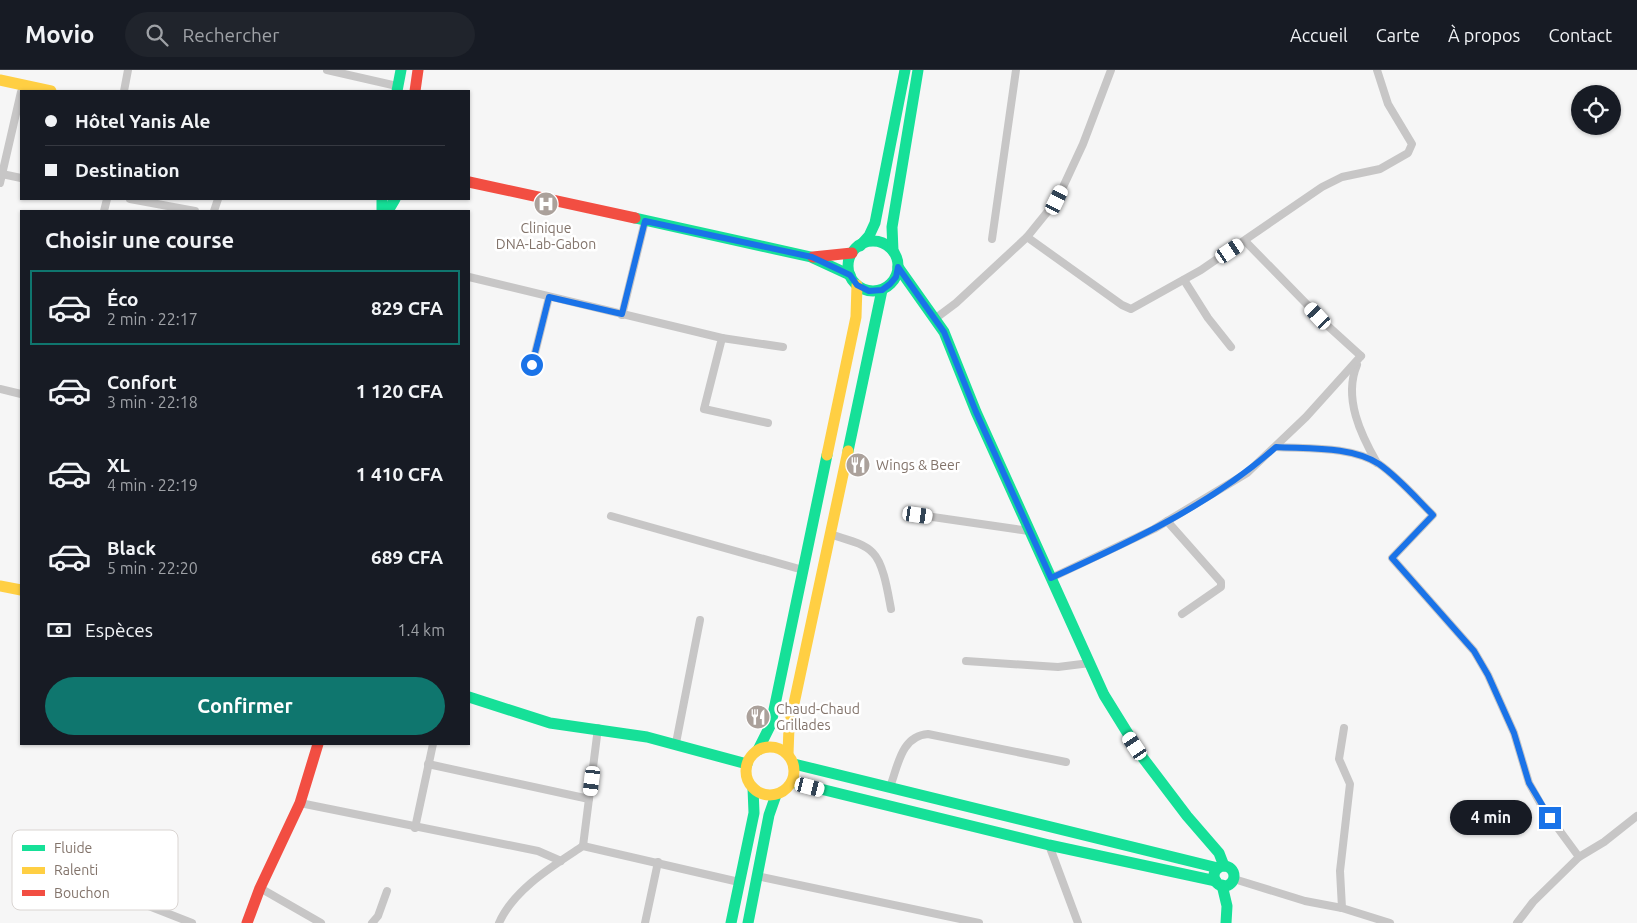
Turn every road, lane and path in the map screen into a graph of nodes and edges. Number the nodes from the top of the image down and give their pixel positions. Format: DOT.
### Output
graph roads {
  1 [pos="128,70"];
  2 [pos="327,70"];
  3 [pos="401,70"];
  4 [pos="418,70"];
  5 [pos="904,70"];
  6 [pos="918,70"];
  7 [pos="1016,70"];
  8 [pos="1111,70"];
  9 [pos="1377,70"];
  10 [pos="0,80"];
  11 [pos="22,89"];
  12 [pos="397,89"];
  13 [pos="36,90"];
  14 [pos="124,90"];
  15 [pos="415,90"];
  16 [pos="20,98"];
  17 [pos="2,174"];
  18 [pos="20,178"];
  19 [pos="470,182"];
  20 [pos="0,183"];
  21 [pos="135,200"];
  22 [pos="190,210"];
  23 [pos="645,221"];
  24 [pos="1027,237"];
  25 [pos="992,239"];
  26 [pos="1245,241"];
  27 [pos="856,249"];
  28 [pos="893,251"];
  29 [pos="812,257"];
  30 [pos="898,267"];
  31 [pos="850,275"];
  32 [pos="470,277"];
  33 [pos="1184,280"];
  34 [pos="857,285"];
  35 [pos="882,290"];
  36 [pos="549,297"];
  37 [pos="622,314"];
  38 [pos="936,318"];
  39 [pos="722,338"];
  40 [pos="782,347"];
  41 [pos="1231,347"];
  42 [pos="1360,356"];
  43 [pos="532,365"];
  44 [pos="0,389"];
  45 [pos="20,394"];
  46 [pos="768,423"];
  47 [pos="1276,447"];
  48 [pos="1377,463"];
  49 [pos="918,515"];
  50 [pos="611,516"];
  51 [pos="1167,521"];
  52 [pos="1029,531"];
  53 [pos="830,534"];
  54 [pos="803,570"];
  55 [pos="1051,578"];
  56 [pos="0,586"];
  57 [pos="20,590"];
  58 [pos="891,609"];
  59 [pos="1182,614"];
  60 [pos="700,620"];
  61 [pos="966,661"];
  62 [pos="1090,663"];
  63 [pos="470,697"];
  64 [pos="598,728"];
  65 [pos="1344,728"];
  66 [pos="676,744"];
  67 [pos="318,745"];
  68 [pos="432,745"];
  69 [pos="758,750"];
  70 [pos="791,759"];
  71 [pos="1066,762"];
  72 [pos="428,764"];
  73 [pos="747,764"];
  74 [pos="792,782"];
  75 [pos="753,788"];
  76 [pos="890,788"];
  77 [pos="776,795"];
  78 [pos="589,798"];
  79 [pos="300,803"];
  80 [pos="1637,816"];
  81 [pos="415,828"];
  82 [pos="1049,845"];
  83 [pos="583,846"];
  84 [pos="1579,856"];
  85 [pos="561,861"];
  86 [pos="658,862"];
  87 [pos="1221,867"];
  88 [pos="758,876"];
  89 [pos="1234,879"];
  90 [pos="739,882"];
  91 [pos="1219,883"];
  92 [pos="260,888"];
  93 [pos="387,891"];
  94 [pos="1342,908"];
  95 [pos="159,910"];
  96 [pos="192,923"];
  97 [pos="247,923"];
  98 [pos="321,923"];
  99 [pos="372,923"];
  100 [pos="499,923"];
  101 [pos="645,923"];
  102 [pos="731,923"];
  103 [pos="748,923"];
  104 [pos="979,923"];
  105 [pos="1078,923"];
  106 [pos="1226,923"];
  107 [pos="1390,923"];
  108 [pos="1516,923"];
  1 -- 14 [label="street"];
  2 -- 12 [label="street"];
  3 -- 12 [label="street"];
  4 -- 15 [label="street"];
  5 -- 27 [label="street"];
  6 -- 28 [label="street"];
  7 -- 25 [label="street"];
  8 -- 24 [label="street"];
  9 -- 26 [label="street"];
  10 -- 11 [label="street"];
  11 -- 13 [label="street"];
  16 -- 17 [label="street"];
  17 -- 18 [label="street"];
  17 -- 20 [label="street"];
  19 -- 23 [label="street"];
  21 -- 22 [label="street"];
  23 -- 29 [label="street"];
  23 -- 37 [label="street"];
  24 -- 33 [label="street"];
  24 -- 38 [label="street"];
  26 -- 33 [label="street"];
  26 -- 42 [label="street"];
  27 -- 28 [label="street"];
  27 -- 29 [label="street"];
  27 -- 31 [label="street"];
  28 -- 30 [label="street"];
  29 -- 31 [label="street"];
  30 -- 35 [label="street"];
  30 -- 38 [label="street"];
  31 -- 34 [label="street"];
  32 -- 36 [label="street"];
  33 -- 41 [label="street"];
  34 -- 35 [label="street"];
  34 -- 54 [label="street"];
  35 -- 53 [label="street"];
  36 -- 37 [label="street"];
  36 -- 43 [label="street"];
  37 -- 39 [label="street"];
  38 -- 52 [label="street"];
  39 -- 40 [label="street"];
  39 -- 46 [label="street"];
  42 -- 47 [label="street"];
  42 -- 48 [label="street"];
  44 -- 45 [label="street"];
  47 -- 48 [label="street"];
  47 -- 51 [label="street"];
  48 -- 84 [label="street"];
  49 -- 52 [label="street"];
  50 -- 54 [label="street"];
  51 -- 55 [label="street"];
  51 -- 59 [label="street"];
  52 -- 55 [label="street"];
  53 -- 58 [label="street"];
  53 -- 70 [label="street"];
  54 -- 69 [label="street"];
  55 -- 62 [label="street"];
  56 -- 57 [label="street"];
  60 -- 66 [label="street"];
  61 -- 62 [label="street"];
  62 -- 87 [label="street"];
  63 -- 64 [label="street"];
  64 -- 66 [label="street"];
  64 -- 78 [label="street"];
  65 -- 94 [label="street"];
  66 -- 73 [label="street"];
  67 -- 79 [label="street"];
  68 -- 72 [label="street"];
  69 -- 70 [label="street"];
  69 -- 73 [label="street"];
  70 -- 74 [label="street"];
  70 -- 76 [label="street"];
  71 -- 76 [label="street"];
  72 -- 78 [label="street"];
  72 -- 81 [label="street"];
  73 -- 75 [label="street"];
  74 -- 77 [label="street"];
  74 -- 82 [label="street"];
  75 -- 77 [label="street"];
  75 -- 90 [label="street"];
  76 -- 87 [label="street"];
  77 -- 88 [label="street"];
  78 -- 83 [label="street"];
  79 -- 81 [label="street"];
  79 -- 92 [label="street"];
  80 -- 84 [label="street"];
  81 -- 85 [label="street"];
  82 -- 91 [label="street"];
  82 -- 105 [label="street"];
  83 -- 85 [label="street"];
  83 -- 86 [label="street"];
  84 -- 108 [label="street"];
  85 -- 100 [label="street"];
  86 -- 90 [label="street"];
  86 -- 101 [label="street"];
  87 -- 89 [label="street"];
  87 -- 91 [label="street"];
  88 -- 103 [label="street"];
  88 -- 104 [label="street"];
  89 -- 91 [label="street"];
  89 -- 94 [label="street"];
  90 -- 102 [label="street"];
  91 -- 106 [label="street"];
  92 -- 97 [label="street"];
  92 -- 98 [label="street"];
  93 -- 99 [label="street"];
  94 -- 107 [label="street"];
  95 -- 96 [label="street"];
}
